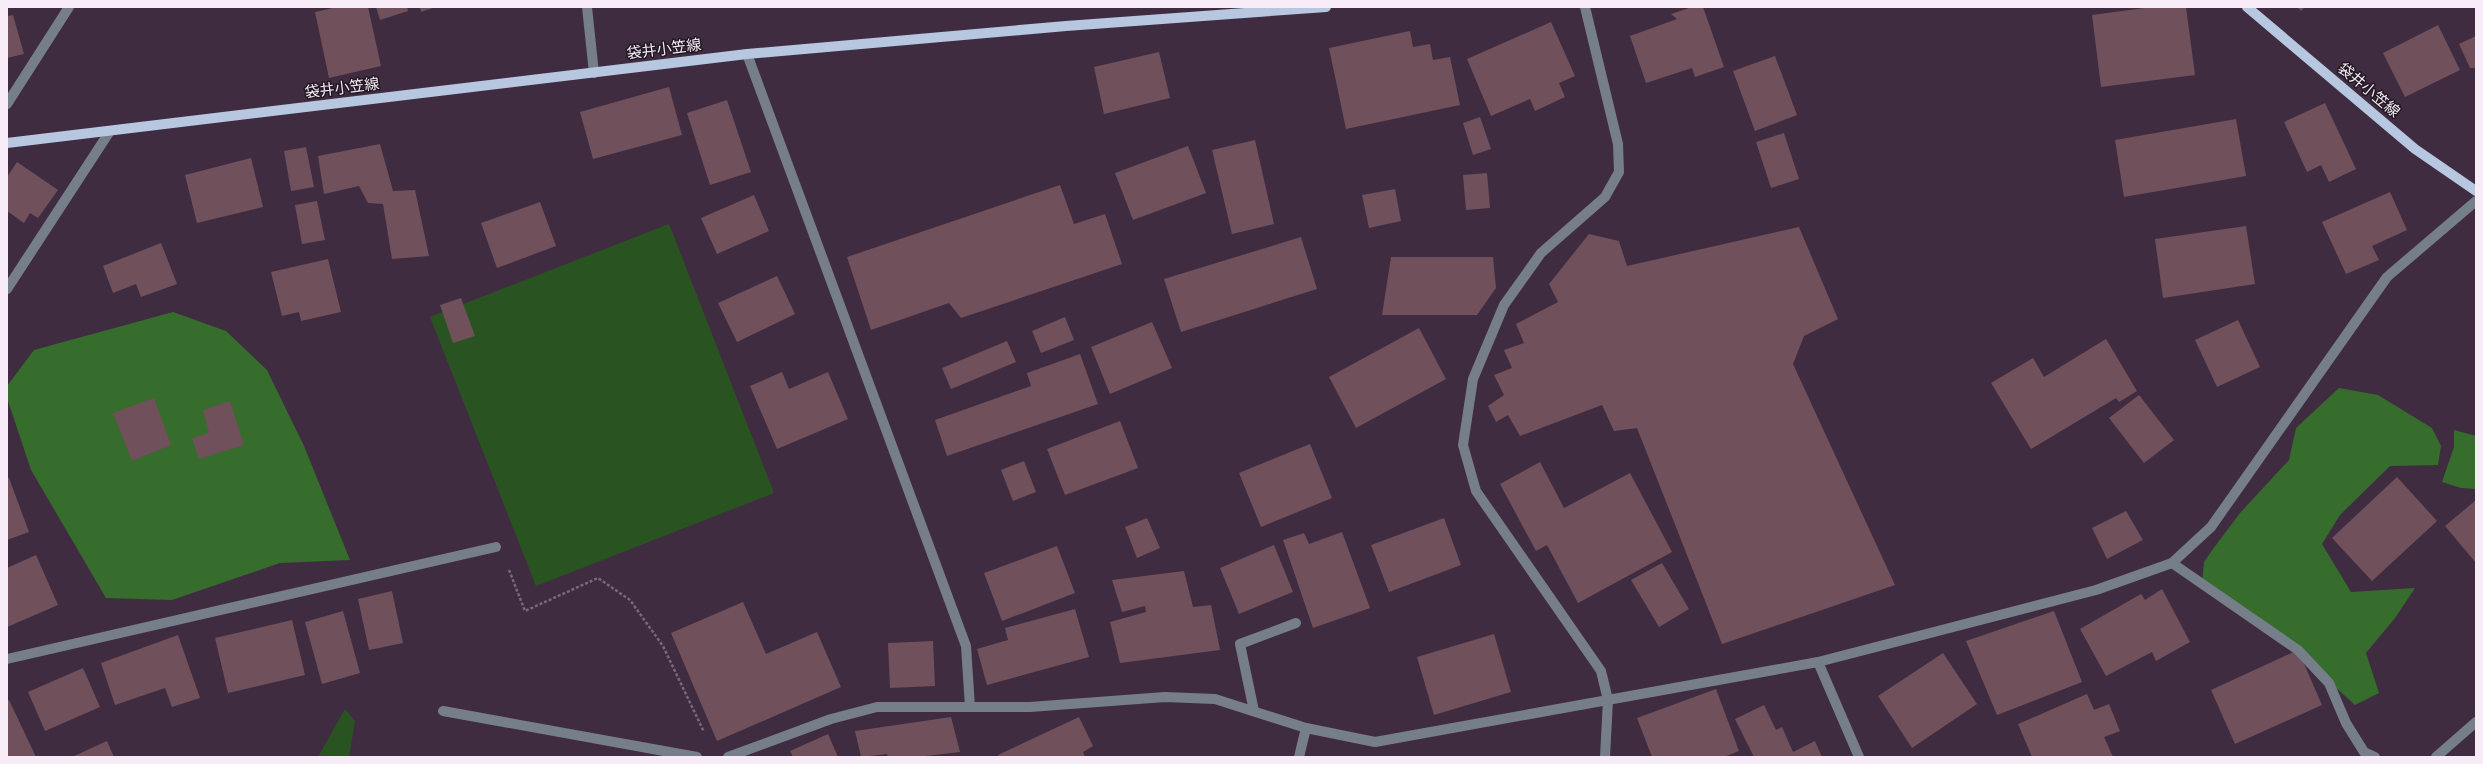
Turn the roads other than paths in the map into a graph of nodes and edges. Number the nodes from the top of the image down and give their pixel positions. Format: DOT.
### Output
graph roads {
  1 [pos="69,7"];
  2 [pos="587,7"];
  3 [pos="1326,7"];
  4 [pos="1585,7"];
  5 [pos="2247,7"];
  6 [pos="747,54"];
  7 [pos="594,73"];
  8 [pos="7,104"];
  9 [pos="110,131"];
  10 [pos="7,143"];
  11 [pos="2476,191"];
  12 [pos="2476,201"];
  13 [pos="7,289"];
  14 [pos="496,547"];
  15 [pos="2172,563"];
  16 [pos="1296,623"];
  17 [pos="7,659"];
  18 [pos="1818,662"];
  19 [pos="1608,700"];
  20 [pos="970,707"];
  21 [pos="443,711"];
  22 [pos="1254,711"];
  23 [pos="2476,722"];
  24 [pos="1306,728"];
  25 [pos="697,757"];
  26 [pos="728,757"];
  27 [pos="1300,757"];
  28 [pos="1605,757"];
  29 [pos="1859,757"];
  30 [pos="2375,757"];
  31 [pos="2436,757"];
  1 -- 8 [label="street"];
  2 -- 7 [label="street"];
  3 -- 6 [label="main road, 袋井小笠線"];
  4 -- 19 [label="street"];
  5 -- 11 [label="main road, 袋井小笠線"];
  6 -- 7 [label="main road, 袋井小笠線"];
  6 -- 20 [label="street"];
  7 -- 9 [label="main road, 袋井小笠線"];
  9 -- 10 [label="main road, 袋井小笠線"];
  9 -- 13 [label="street"];
  12 -- 15 [label="street"];
  14 -- 17 [label="street"];
  15 -- 18 [label="street"];
  15 -- 30 [label="street"];
  16 -- 22 [label="street"];
  18 -- 19 [label="street"];
  18 -- 29 [label="street"];
  19 -- 24 [label="street"];
  19 -- 28 [label="street"];
  20 -- 22 [label="street"];
  20 -- 26 [label="street"];
  21 -- 25 [label="street"];
  22 -- 24 [label="street"];
  23 -- 31 [label="street"];
  24 -- 27 [label="street"];
}
